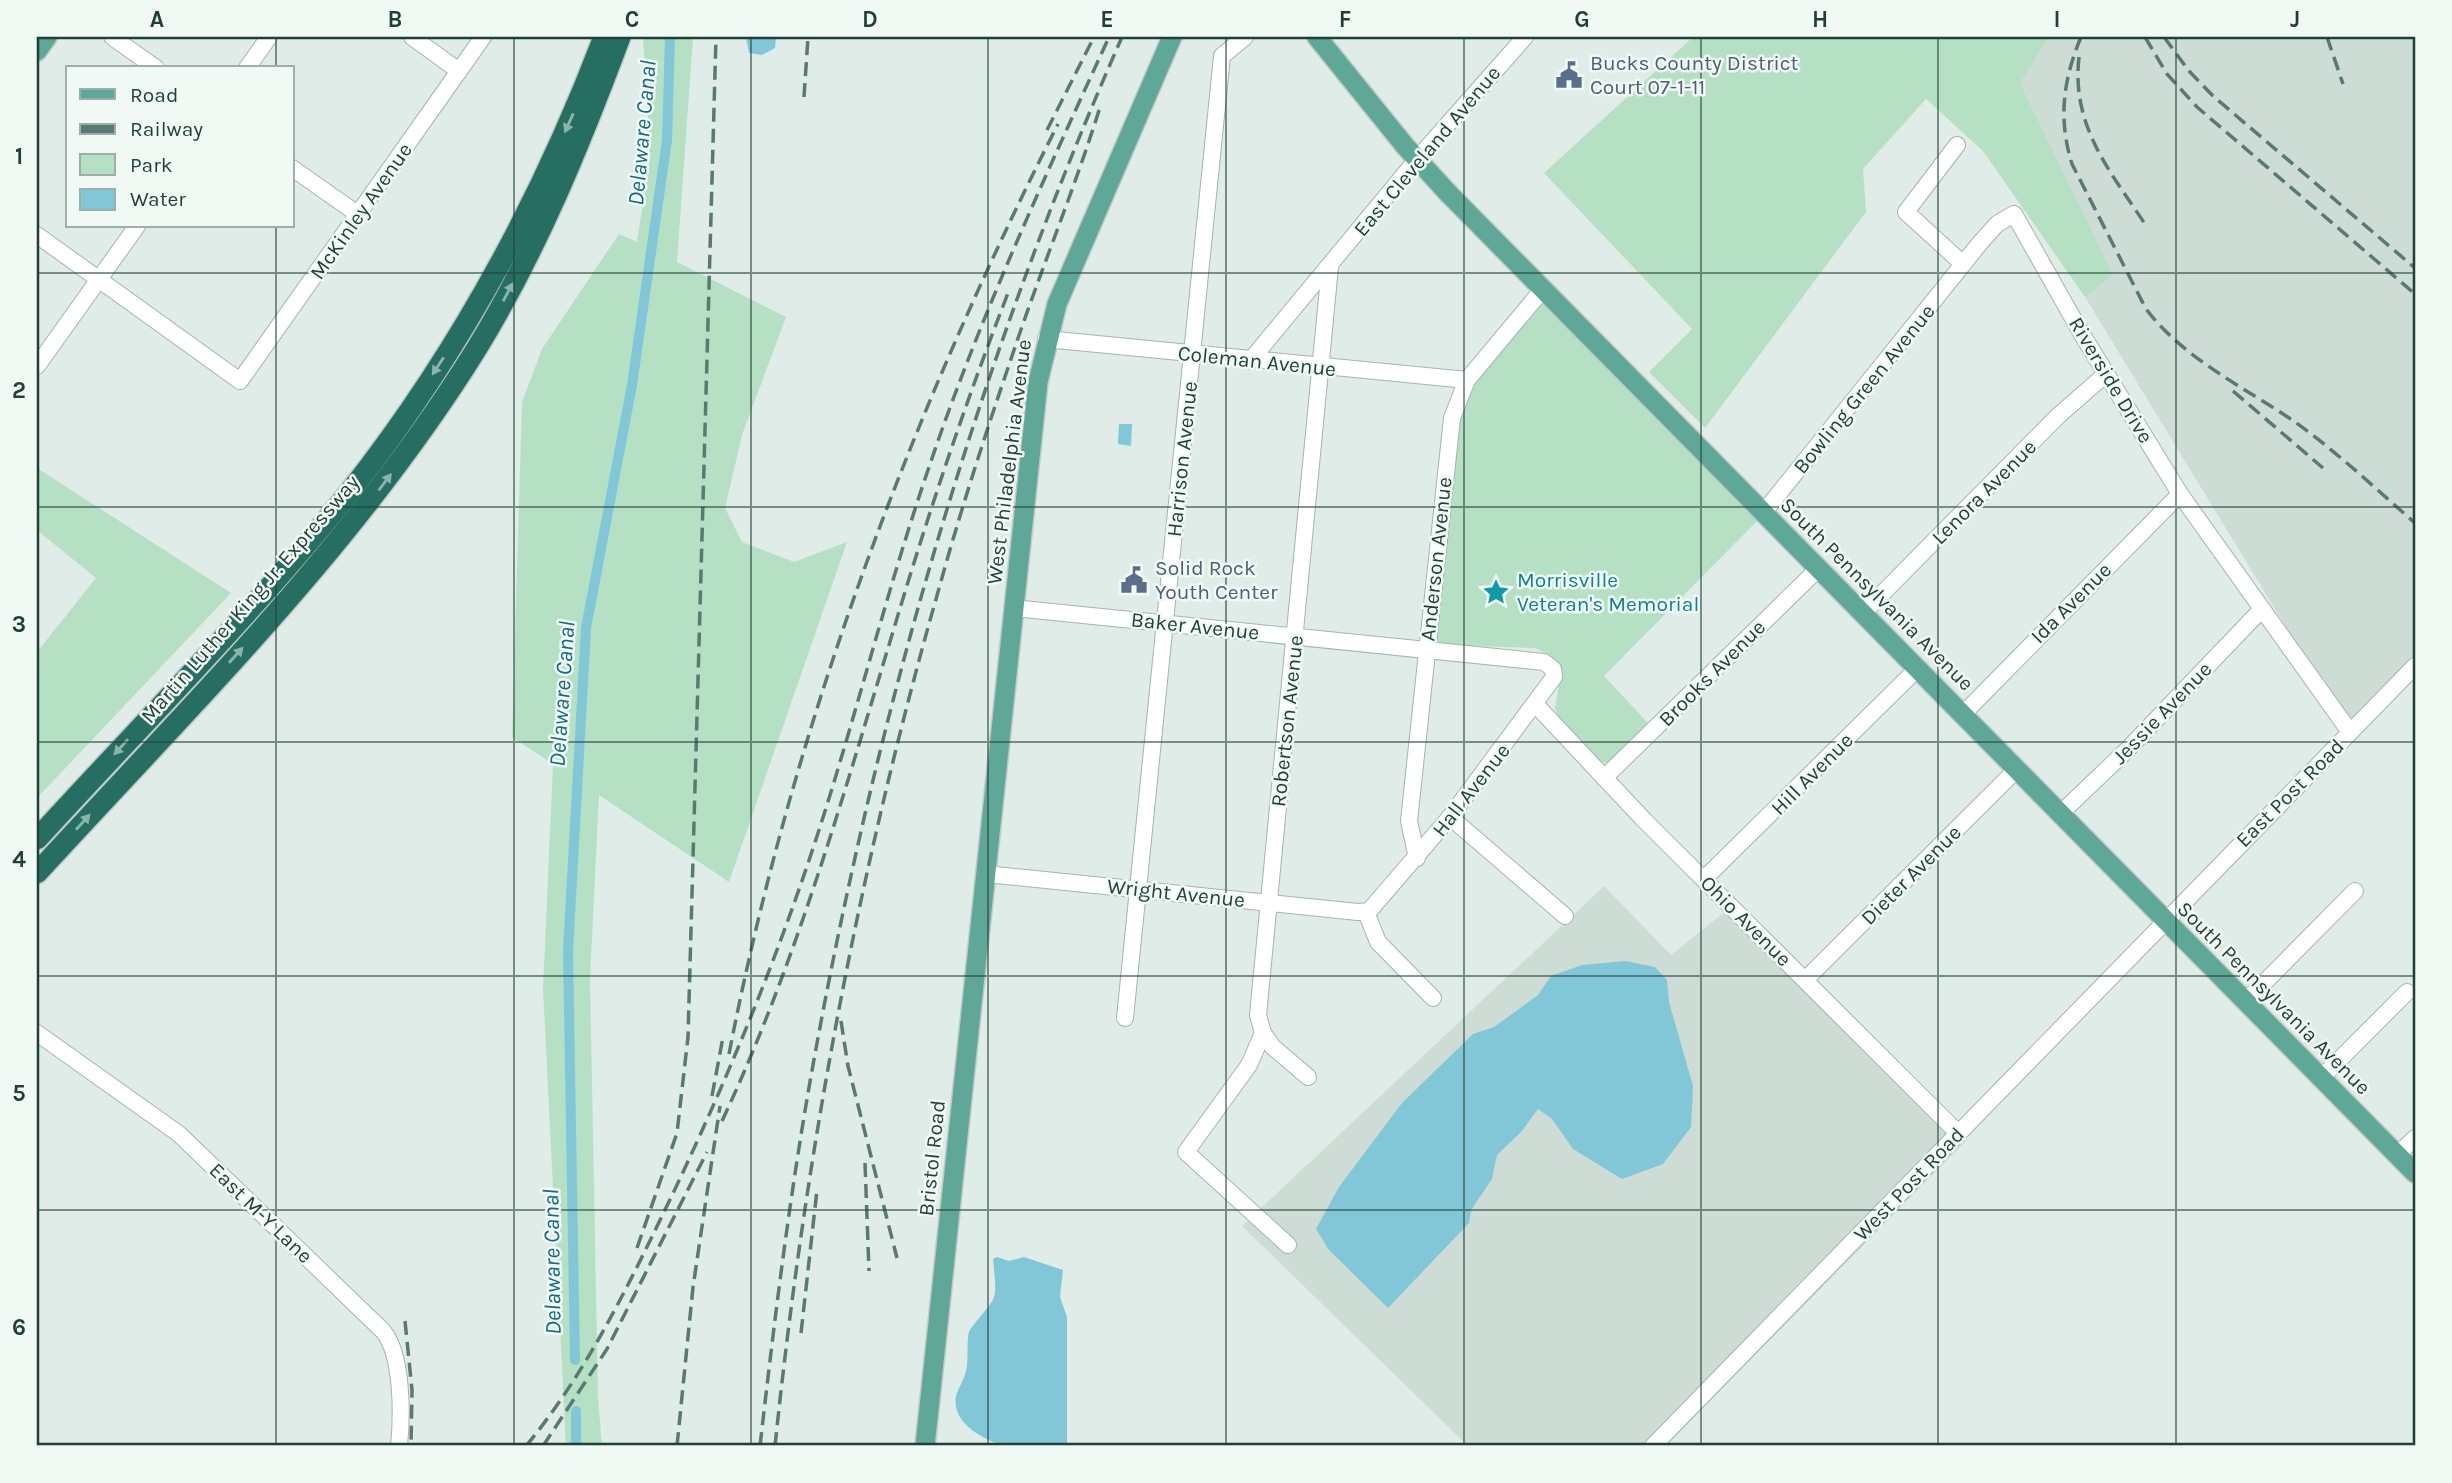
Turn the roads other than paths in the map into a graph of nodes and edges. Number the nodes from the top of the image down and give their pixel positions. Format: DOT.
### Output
graph roads {
  1 [pos="47,37"];
  2 [pos="112,37"];
  3 [pos="269,37"];
  4 [pos="412,37"];
  5 [pos="483,37"];
  6 [pos="604,37"];
  7 [pos="620,37"];
  8 [pos="1172,37"];
  9 [pos="1245,37"];
  10 [pos="1317,37"];
  11 [pos="1525,37"];
  12 [pos="37,51"];
  13 [pos="153,66"];
  14 [pos="248,66"];
  15 [pos="459,71"];
  16 [pos="1957,145"];
  17 [pos="1418,158"];
  18 [pos="294,168"];
  19 [pos="359,215"];
  20 [pos="135,228"];
  21 [pos="37,235"];
  22 [pos="1963,264"];
  23 [pos="1331,267"];
  24 [pos="99,278"];
  25 [pos="1543,289"];
  26 [pos="1046,339"];
  27 [pos="1192,355"];
  28 [pos="1250,361"];
  29 [pos="37,366"];
  30 [pos="1322,368"];
  31 [pos="2106,374"];
  32 [pos="1467,380"];
  33 [pos="2180,494"];
  34 [pos="1764,512"];
  35 [pos="1819,568"];
  36 [pos="1014,608"];
  37 [pos="2262,609"];
  38 [pos="1863,612"];
  39 [pos="1165,623"];
  40 [pos="1296,636"];
  41 [pos="1426,648"];
  42 [pos="1544,662"];
  43 [pos="2415,666"];
  44 [pos="1918,668"];
  45 [pos="1536,705"];
  46 [pos="1963,713"];
  47 [pos="2350,732"];
  48 [pos="2017,769"];
  49 [pos="1604,778"];
  50 [pos="2060,814"];
  51 [pos="1450,817"];
  52 [pos="37,839"];
  53 [pos="1417,858"];
  54 [pos="37,873"];
  55 [pos="986,874"];
  56 [pos="1704,879"];
  57 [pos="1139,890"];
  58 [pos="2355,891"];
  59 [pos="1270,902"];
  60 [pos="1366,912"];
  61 [pos="1565,916"];
  62 [pos="2165,920"];
  63 [pos="1805,980"];
  64 [pos="2407,992"];
  65 [pos="1433,998"];
  66 [pos="2245,1002"];
  67 [pos="1125,1018"];
  68 [pos="37,1033"];
  69 [pos="1263,1033"];
  70 [pos="1308,1077"];
  71 [pos="2321,1078"];
  72 [pos="1958,1133"];
  73 [pos="2415,1138"];
  74 [pos="2398,1155"];
  75 [pos="2415,1173"];
  76 [pos="1288,1245"];
  77 [pos="399,1446"];
  78 [pos="925,1446"];
  79 [pos="1653,1446"];
  1 -- 12 [label="main road"];
  2 -- 13 [label="street"];
  3 -- 14 [label="street"];
  4 -- 15 [label="street"];
  5 -- 15 [label="street, McKinley Avenue"];
  6 -- 52 [label="highway, Martin Luther King Jr. Expressway, one-way"];
  54 -- 7 [label="highway, Martin Luther King Jr. Expressway, one-way"];
  8 -- 26 [label="main road, West Philadelphia Avenue"];
  9 -- 27 [label="street, Harrison Avenue"];
  10 -- 17 [label="main road, South Pennsylvania Avenue"];
  11 -- 17 [label="street, East Cleveland Avenue"];
  15 -- 19 [label="street, McKinley Avenue"];
  16 -- 22 [label="street"];
  17 -- 23 [label="street, East Cleveland Avenue"];
  17 -- 25 [label="main road, South Pennsylvania Avenue"];
  18 -- 19 [label="street"];
  19 -- 24 [label="street, McKinley Avenue"];
  20 -- 24 [label="street"];
  21 -- 24 [label="street"];
  22 -- 31 [label="street, Riverside Drive"];
  22 -- 34 [label="street, Bowling Green Avenue"];
  23 -- 28 [label="street, East Cleveland Avenue"];
  23 -- 30 [label="street, Robertson Avenue"];
  24 -- 29 [label="street"];
  25 -- 32 [label="street, Anderson Avenue"];
  25 -- 34 [label="main road, South Pennsylvania Avenue"];
  26 -- 27 [label="street, Coleman Avenue"];
  26 -- 36 [label="main road, West Philadelphia Avenue"];
  27 -- 28 [label="street, Coleman Avenue"];
  27 -- 39 [label="street, Harrison Avenue"];
  28 -- 30 [label="street, Coleman Avenue"];
  30 -- 32 [label="street, Coleman Avenue"];
  30 -- 40 [label="street, Robertson Avenue"];
  31 -- 33 [label="street, Riverside Drive"];
  31 -- 38 [label="street, Lenora Avenue"];
  32 -- 41 [label="street, Anderson Avenue"];
  33 -- 37 [label="street, Riverside Drive"];
  33 -- 46 [label="street, Ida Avenue"];
  34 -- 35 [label="main road, South Pennsylvania Avenue"];
  35 -- 38 [label="main road, South Pennsylvania Avenue"];
  35 -- 49 [label="street, Brooks Avenue"];
  36 -- 39 [label="street, Baker Avenue"];
  36 -- 55 [label="main road, West Philadelphia Avenue"];
  37 -- 47 [label="street, Riverside Drive"];
  37 -- 50 [label="street, Jessie Avenue"];
  38 -- 44 [label="main road, South Pennsylvania Avenue"];
  39 -- 40 [label="street, Baker Avenue"];
  39 -- 57 [label="street, Harrison Avenue"];
  40 -- 41 [label="street, Baker Avenue"];
  40 -- 59 [label="street, Robertson Avenue"];
  41 -- 42 [label="street, Baker Avenue"];
  41 -- 53 [label="street, Anderson Avenue"];
  42 -- 45 [label="street, Hall Avenue"];
  43 -- 47 [label="street, East Post Road"];
  44 -- 46 [label="main road, South Pennsylvania Avenue"];
  44 -- 56 [label="street, Hill Avenue"];
  45 -- 49 [label="street, Ohio Avenue"];
  45 -- 51 [label="street, Hall Avenue"];
  46 -- 48 [label="main road, South Pennsylvania Avenue"];
  47 -- 62 [label="street, East Post Road"];
  48 -- 50 [label="main road, South Pennsylvania Avenue"];
  48 -- 63 [label="street, Dieter Avenue"];
  49 -- 56 [label="street, Ohio Avenue"];
  50 -- 62 [label="main road, South Pennsylvania Avenue"];
  51 -- 53 [label="street, Hall Avenue"];
  51 -- 61 [label="street"];
  53 -- 60 [label="street, Hall Avenue"];
  55 -- 57 [label="street, Wright Avenue"];
  55 -- 78 [label="main road, Bristol Road"];
  56 -- 63 [label="street, Ohio Avenue"];
  57 -- 59 [label="street, Wright Avenue"];
  57 -- 67 [label="street, Harrison Avenue"];
  58 -- 66 [label="street"];
  59 -- 60 [label="street, Wright Avenue"];
  59 -- 69 [label="street, Robertson Avenue"];
  60 -- 65 [label="street"];
  62 -- 66 [label="main road, South Pennsylvania Avenue"];
  62 -- 72 [label="street, West Post Road"];
  63 -- 72 [label="street, Ohio Avenue"];
  64 -- 71 [label="street"];
  66 -- 71 [label="main road, South Pennsylvania Avenue"];
  68 -- 77 [label="street, East M-Y Lane"];
  69 -- 70 [label="street"];
  69 -- 76 [label="street, Robertson Avenue"];
  71 -- 74 [label="main road, South Pennsylvania Avenue"];
  72 -- 79 [label="street, West Post Road"];
  73 -- 74 [label="street"];
  74 -- 75 [label="main road, South Pennsylvania Avenue"];
}
